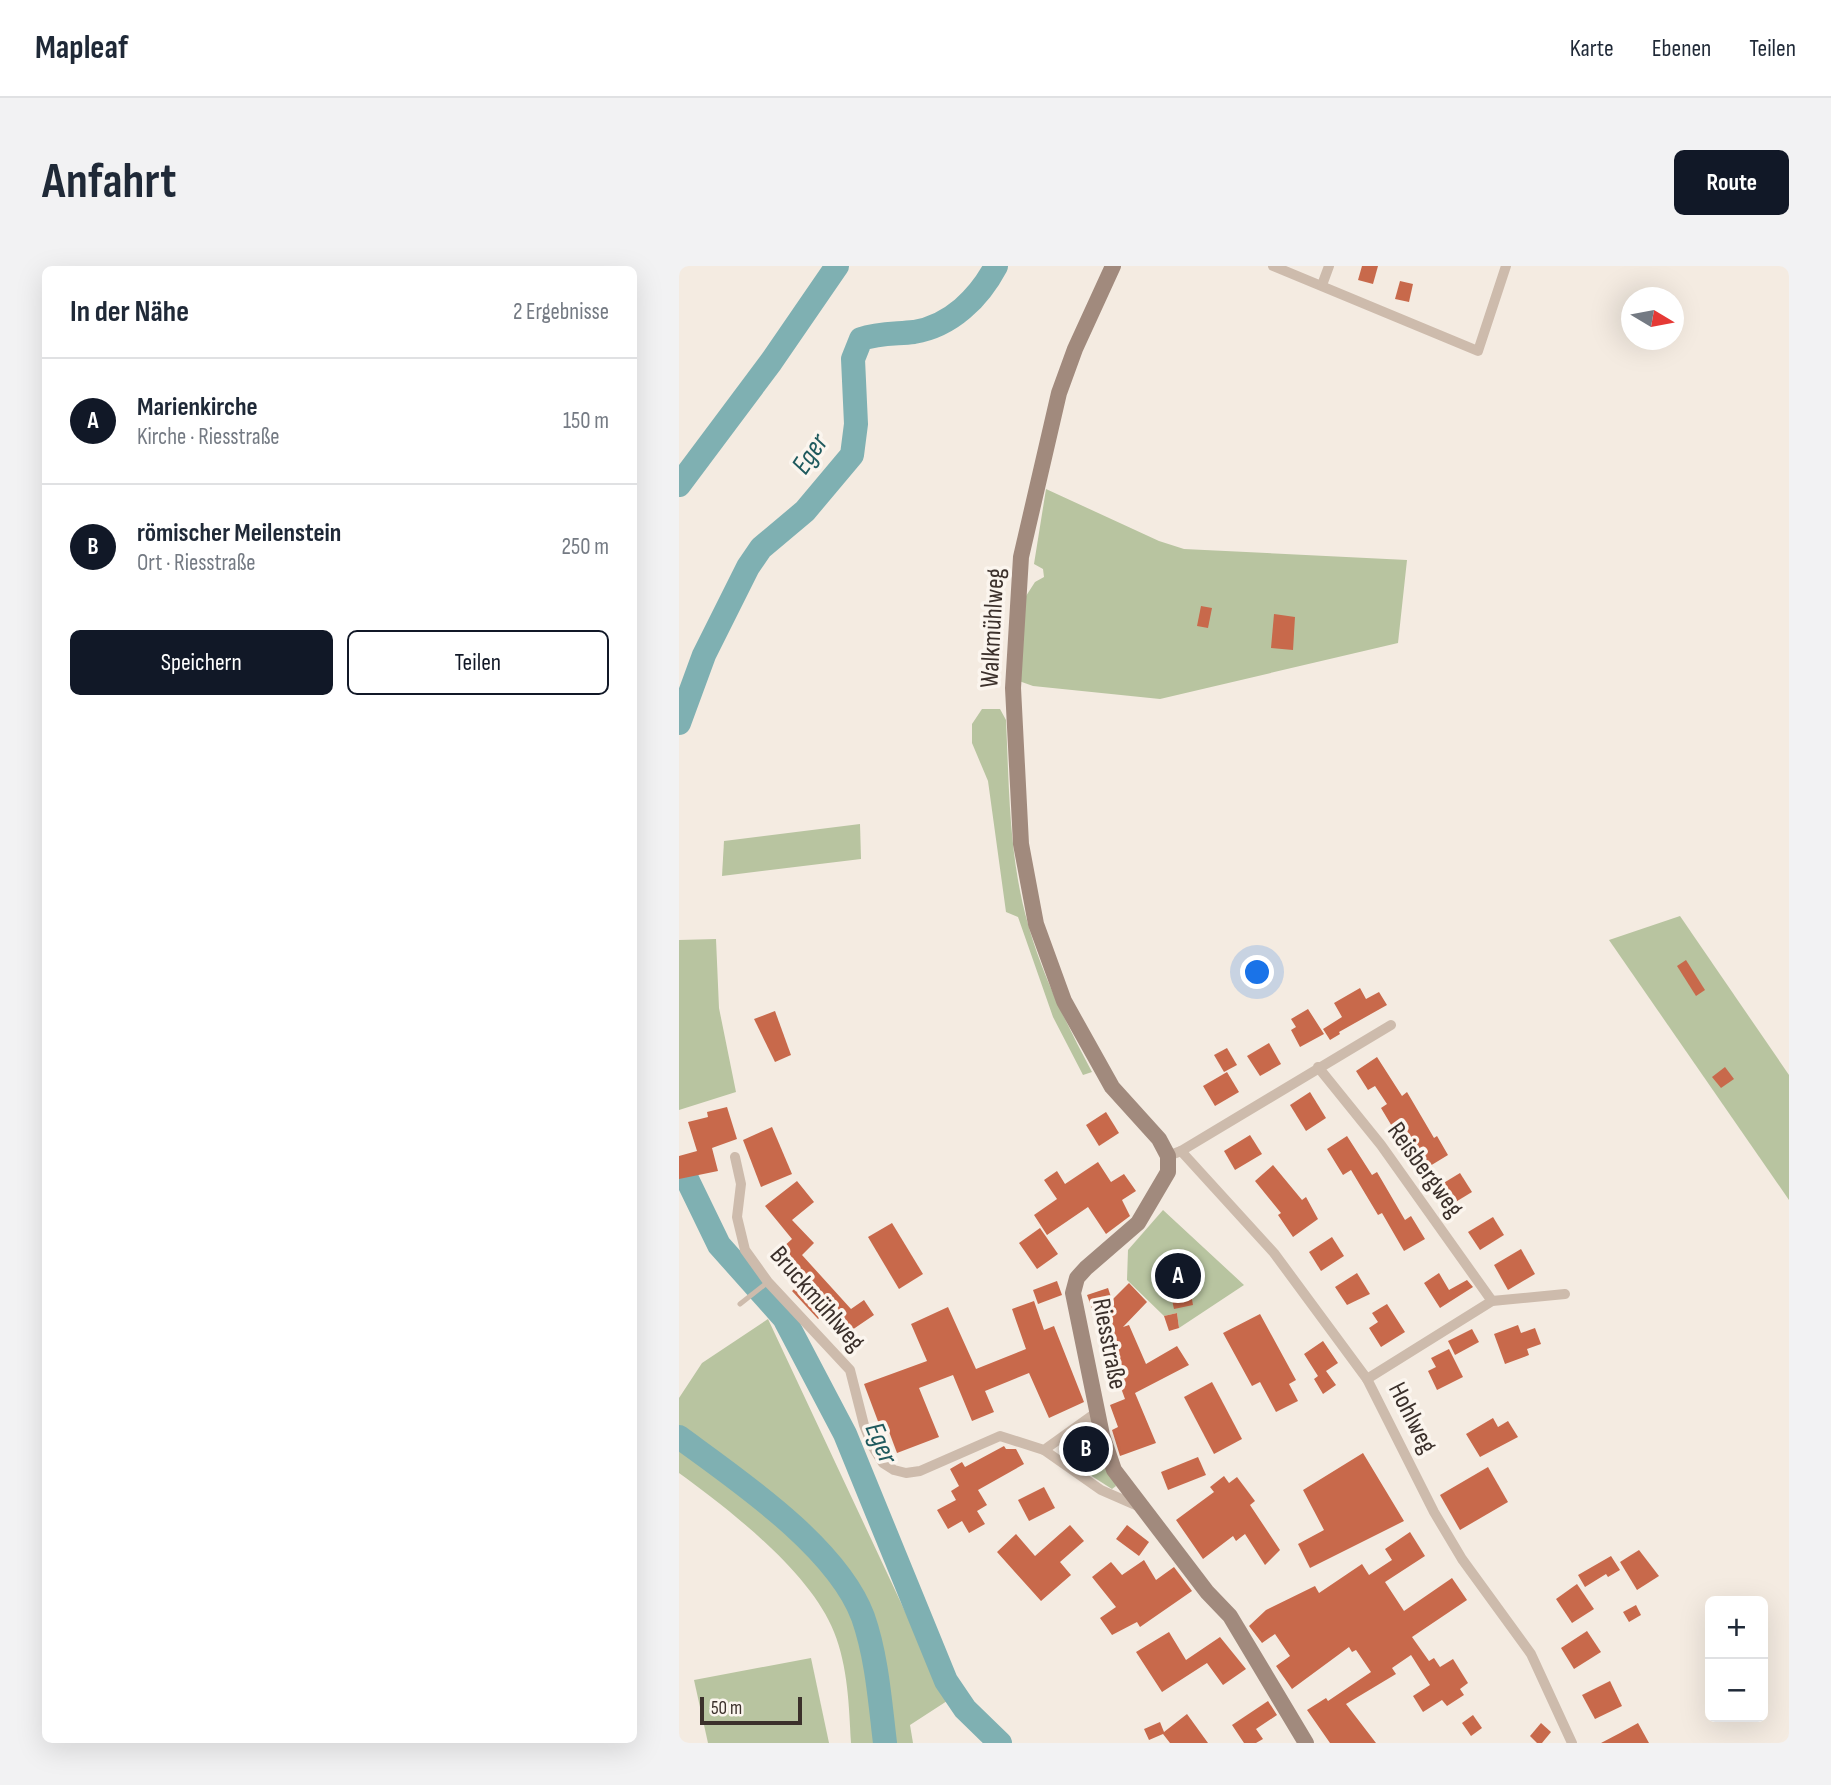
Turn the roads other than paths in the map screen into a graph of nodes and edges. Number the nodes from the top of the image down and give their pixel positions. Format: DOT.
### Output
graph roads {
  1 [pos="1113,266"];
  2 [pos="1273,266"];
  3 [pos="1329,266"];
  4 [pos="1506,266"];
  5 [pos="1322,285"];
  6 [pos="1391,1024"];
  7 [pos="1318,1067"];
  8 [pos="1175,1154"];
  9 [pos="735,1157"];
  10 [pos="768,1282"];
  11 [pos="1565,1294"];
  12 [pos="1492,1301"];
  13 [pos="740,1304"];
  14 [pos="1367,1380"];
  15 [pos="1097,1412"];
  16 [pos="1044,1450"];
  17 [pos="1145,1509"];
  18 [pos="1306,1743"];
  19 [pos="1572,1743"];
  1 -- 8 [label="street, Walkmühlweg"];
  2 -- 5 [label="street"];
  3 -- 5 [label="street"];
  4 -- 5 [label="street"];
  6 -- 7 [label="street"];
  7 -- 8 [label="street"];
  7 -- 12 [label="street, Reisbergweg"];
  8 -- 14 [label="street, Hohlweg"];
  8 -- 15 [label="street, Riesstraße"];
  9 -- 10 [label="street, Bruckmühlweg"];
  10 -- 13 [label="lane"];
  10 -- 16 [label="street, Bruckmühlweg"];
  11 -- 12 [label="street"];
  12 -- 14 [label="street"];
  14 -- 19 [label="street, Hohlweg"];
  15 -- 16 [label="street"];
  15 -- 17 [label="street, Riesstraße"];
  16 -- 17 [label="street, Bruckmühlweg"];
  17 -- 18 [label="street, Riesstraße"];
}
